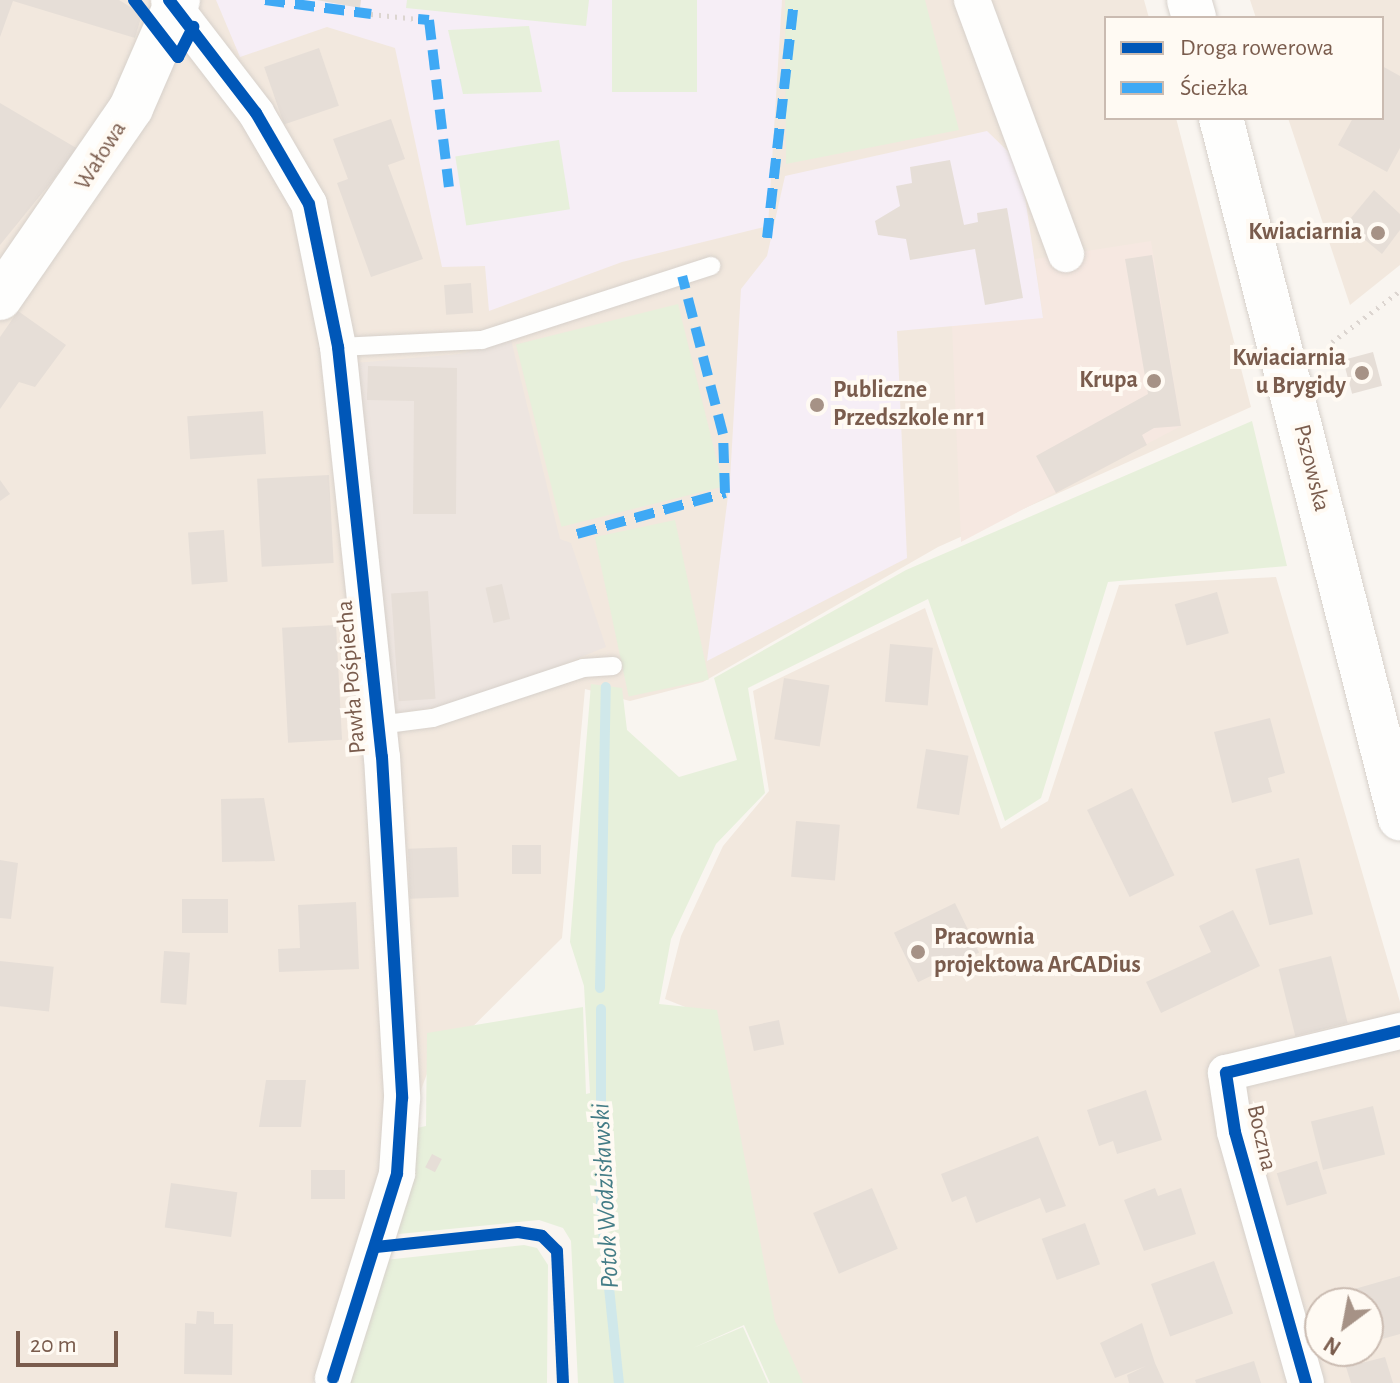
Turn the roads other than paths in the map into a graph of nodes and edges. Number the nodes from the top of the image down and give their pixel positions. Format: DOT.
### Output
graph roads {
  1 [pos="972,0"];
  2 [pos="174,2"];
  3 [pos="1222,120"];
  4 [pos="1066,254"];
  5 [pos="711,266"];
  6 [pos="0,298"];
  7 [pos="338,347"];
  8 [pos="613,666"];
  9 [pos="379,725"];
  10 [pos="1400,818"];
  11 [pos="1400,1031"];
  12 [pos="334,1381"];
  13 [pos="1306,1383"];
  1 -- 4 [label="street"];
  2 -- 6 [label="main road, Wałowa"];
  2 -- 7 [label="street, Pawła Pośpiecha"];
  3 -- 10 [label="main road, Pszowska"];
  5 -- 7 [label="lane"];
  7 -- 9 [label="street, Pawła Pośpiecha"];
  8 -- 9 [label="lane"];
  9 -- 12 [label="street, Pawła Pośpiecha"];
  11 -- 13 [label="street, Boczna"];
}
